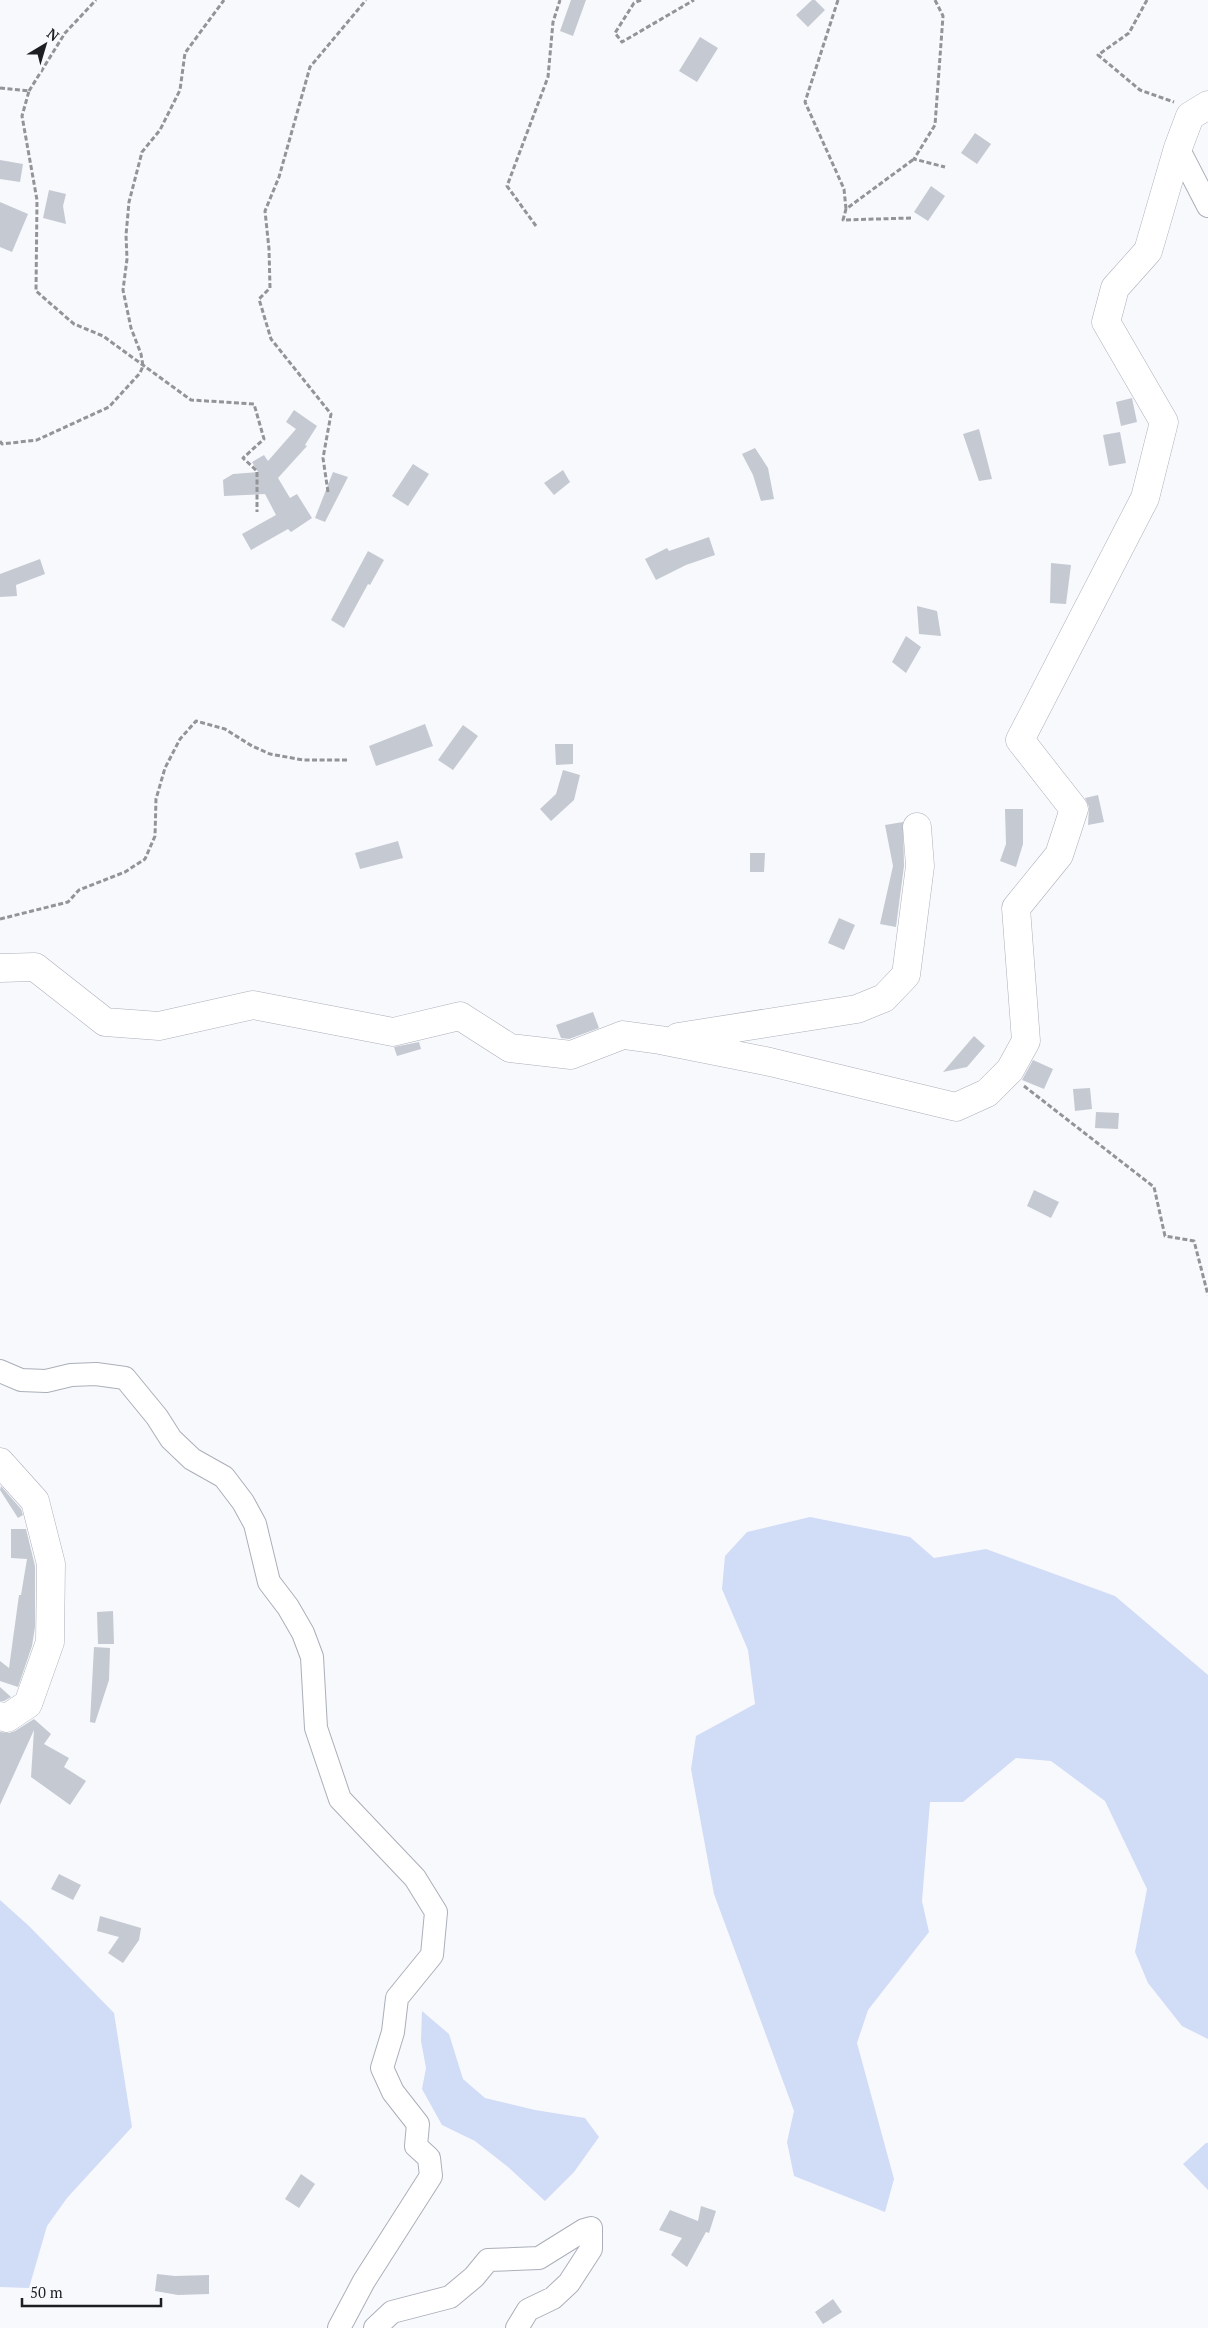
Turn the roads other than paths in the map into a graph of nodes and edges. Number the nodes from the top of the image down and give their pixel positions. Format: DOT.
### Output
graph roads {
  1 [pos="1199,111"];
  2 [pos="1178,148"];
  3 [pos="1208,206"];
  4 [pos="917,827"];
  5 [pos="0,968"];
  6 [pos="660,1040"];
  7 [pos="0,1371"];
  8 [pos="0,1462"];
  9 [pos="0,1716"];
  10 [pos="339,2328"];
  11 [pos="375,2328"];
  12 [pos="517,2328"];
  1 -- 2 [label="main road"];
  2 -- 3 [label="street"];
  2 -- 6 [label="main road"];
  4 -- 6 [label="main road"];
  5 -- 6 [label="main road"];
  7 -- 10 [label="street"];
  8 -- 9 [label="main road"];
  11 -- 12 [label="street"];
}
